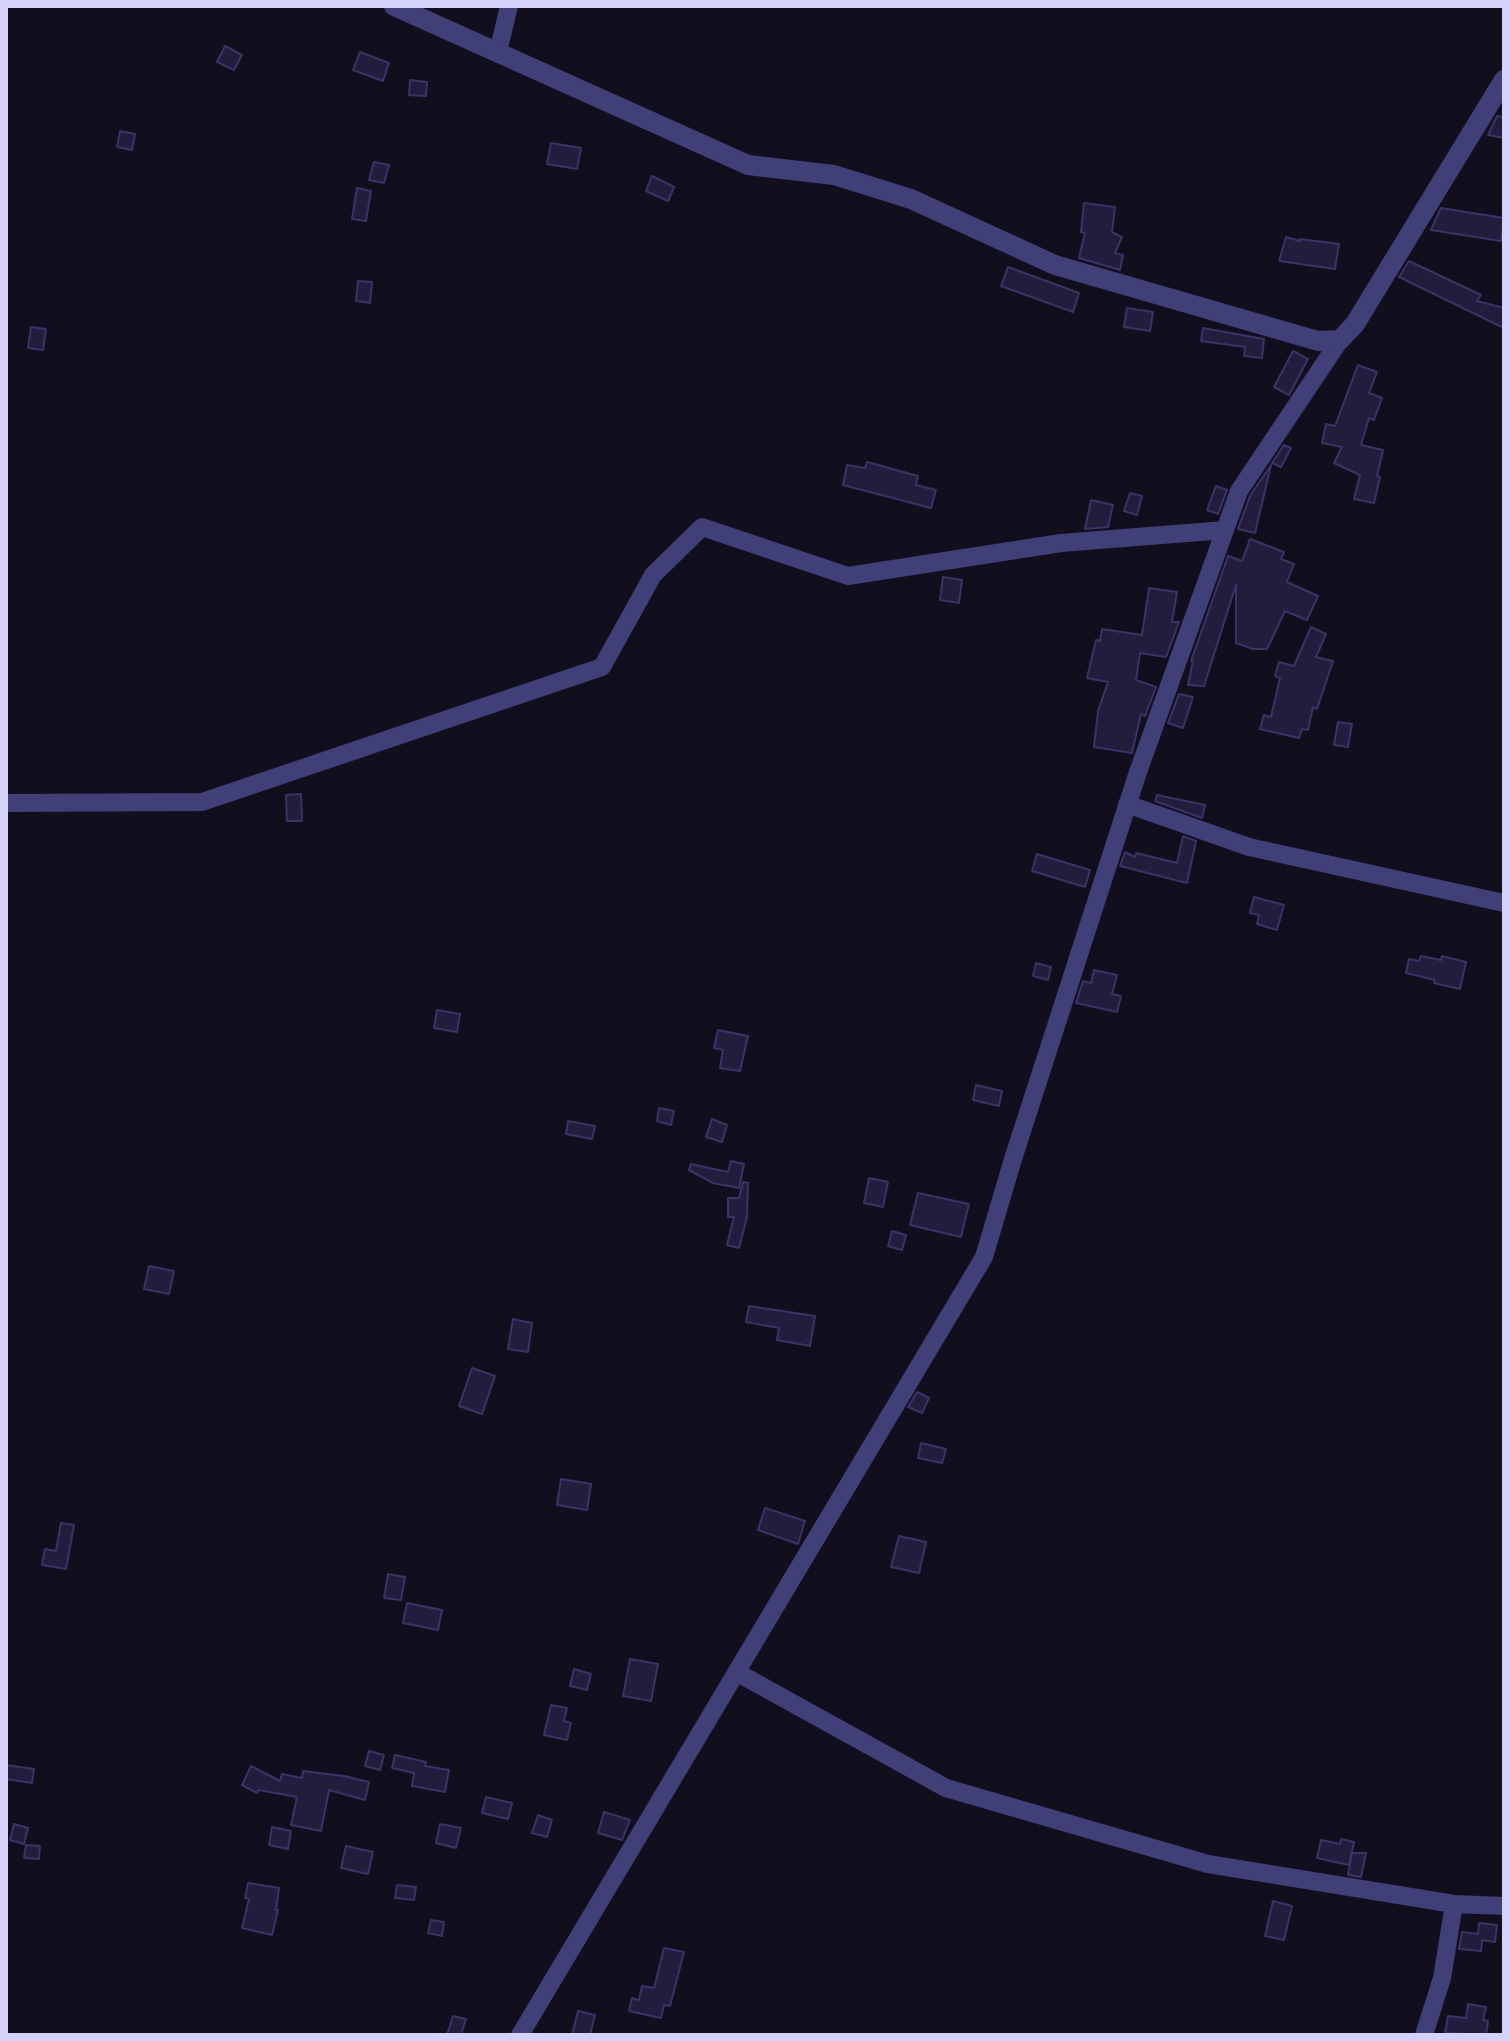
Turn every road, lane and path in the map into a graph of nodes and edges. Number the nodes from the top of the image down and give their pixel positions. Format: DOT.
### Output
graph roads {
  1 [pos="394,6"];
  2 [pos="509,6"];
  3 [pos="498,52"];
  4 [pos="1504,80"];
  5 [pos="1340,340"];
  6 [pos="1225,530"];
  7 [pos="6,803"];
  8 [pos="1127,804"];
  9 [pos="1504,903"];
  10 [pos="738,1673"];
  11 [pos="1454,1904"];
  12 [pos="1504,1906"];
  13 [pos="520,2035"];
  14 [pos="1424,2035"];
  1 -- 3 [label="street"];
  2 -- 3 [label="street"];
  3 -- 5 [label="street"];
  4 -- 5 [label="street"];
  5 -- 6 [label="street"];
  6 -- 7 [label="street"];
  6 -- 8 [label="street"];
  8 -- 9 [label="street"];
  8 -- 10 [label="street"];
  10 -- 11 [label="street"];
  10 -- 13 [label="street"];
  11 -- 12 [label="street"];
  11 -- 14 [label="street"];
}
